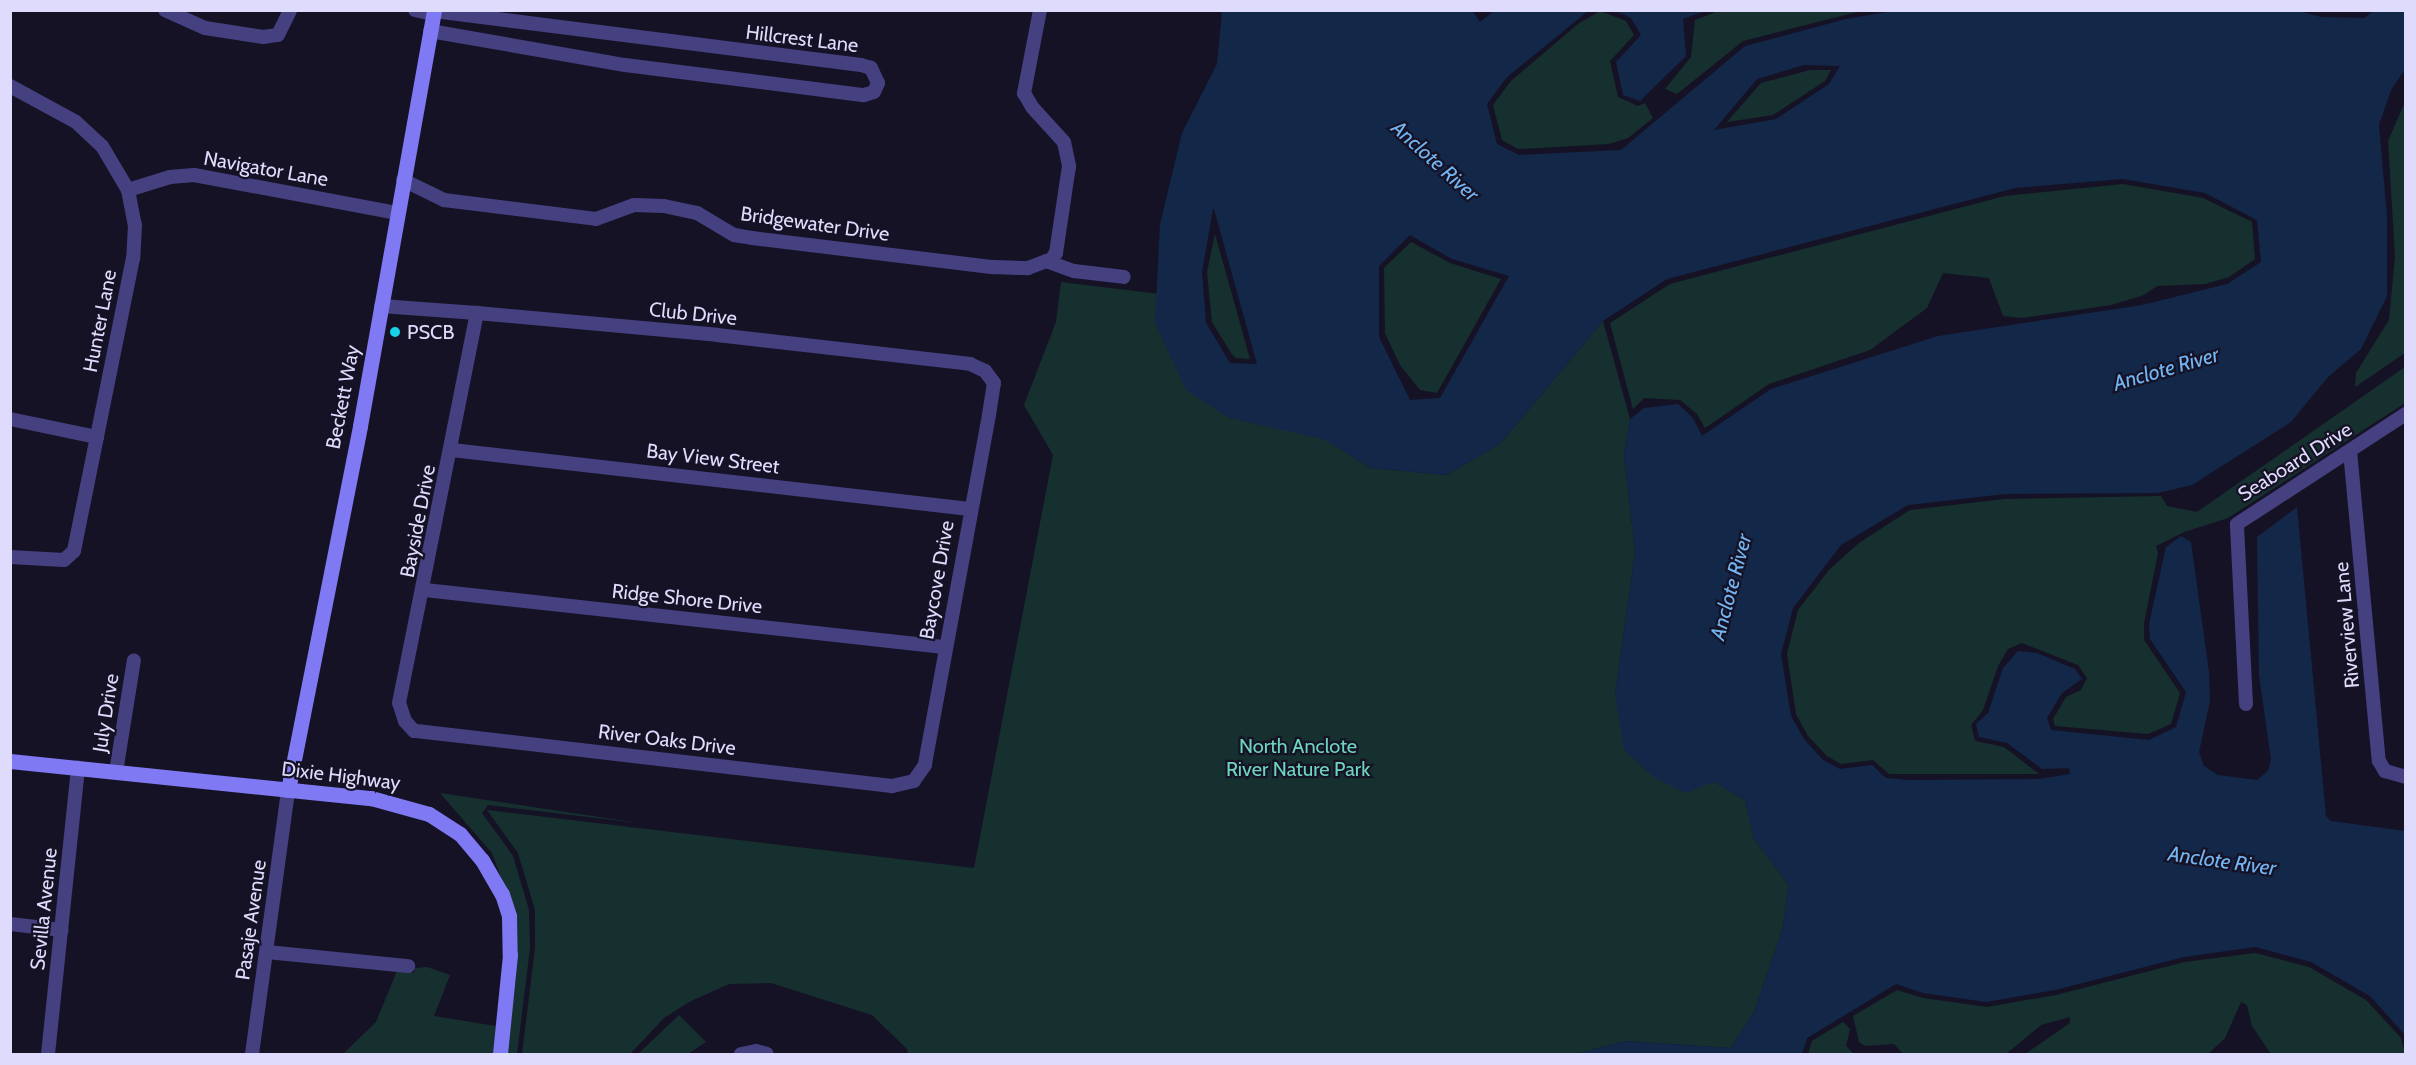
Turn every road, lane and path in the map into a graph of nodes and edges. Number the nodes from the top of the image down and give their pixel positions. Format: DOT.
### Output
graph roads {
  1 [pos="165,10"];
  2 [pos="290,10"];
  3 [pos="416,10"];
  4 [pos="1040,10"];
  5 [pos="434,12"];
  6 [pos="430,31"];
  7 [pos="10,86"];
  8 [pos="403,180"];
  9 [pos="128,190"];
  10 [pos="397,213"];
  11 [pos="1049,262"];
  12 [pos="1124,277"];
  13 [pos="381,306"];
  14 [pos="477,313"];
  15 [pos="993,383"];
  16 [pos="2406,414"];
  17 [pos="10,419"];
  18 [pos="97,437"];
  19 [pos="452,450"];
  20 [pos="2350,451"];
  21 [pos="970,509"];
  22 [pos="10,557"];
  23 [pos="425,590"];
  24 [pos="944,647"];
  25 [pos="134,660"];
  26 [pos="2246,704"];
  27 [pos="414,730"];
  28 [pos="10,761"];
  29 [pos="78,768"];
  30 [pos="116,772"];
  31 [pos="2406,777"];
  32 [pos="914,781"];
  33 [pos="288,790"];
  34 [pos="10,924"];
  35 [pos="62,930"];
  36 [pos="267,951"];
  37 [pos="408,966"];
  38 [pos="48,1054"];
  39 [pos="252,1054"];
  40 [pos="500,1054"];
  41 [pos="741,1054"];
  42 [pos="768,1054"];
  1 -- 2 [label="street"];
  3 -- 5 [label="street"];
  4 -- 11 [label="street"];
  5 -- 6 [label="street, Beckett Way"];
  5 -- 6 [label="street, Hillcrest Lane"];
  6 -- 8 [label="street, Beckett Way"];
  7 -- 9 [label="street, Hunter Lane"];
  8 -- 10 [label="street, Beckett Way"];
  8 -- 11 [label="street, Bridgewater Drive"];
  9 -- 10 [label="street, Navigator Lane"];
  9 -- 18 [label="street, Hunter Lane"];
  10 -- 13 [label="street, Beckett Way"];
  11 -- 12 [label="street, Bridgewater Drive"];
  13 -- 14 [label="street, Club Drive"];
  13 -- 33 [label="street, Beckett Way"];
  14 -- 15 [label="street, Club Drive"];
  14 -- 19 [label="street, Bayside Drive"];
  15 -- 21 [label="street, Baycove Drive"];
  16 -- 20 [label="street, Seaboard Drive"];
  17 -- 18 [label="street"];
  18 -- 22 [label="street, Hunter Lane"];
  19 -- 21 [label="street, Bay View Street"];
  19 -- 23 [label="street, Bayside Drive"];
  20 -- 26 [label="street, Seaboard Drive"];
  20 -- 31 [label="street, Riverview Lane"];
  21 -- 24 [label="street, Baycove Drive"];
  23 -- 24 [label="street, Ridge Shore Drive"];
  23 -- 27 [label="street, Bayside Drive"];
  24 -- 32 [label="street, Baycove Drive"];
  25 -- 30 [label="street, July Drive"];
  27 -- 32 [label="street, River Oaks Drive"];
  28 -- 29 [label="street, Dixie Highway"];
  29 -- 30 [label="street, Dixie Highway"];
  29 -- 35 [label="street, Sevilla Avenue"];
  30 -- 33 [label="street, Dixie Highway"];
  33 -- 36 [label="street, Pasaje Avenue"];
  33 -- 40 [label="street, Dixie Highway"];
  34 -- 35 [label="street"];
  35 -- 38 [label="street, Sevilla Avenue"];
  36 -- 37 [label="street"];
  36 -- 39 [label="street, Pasaje Avenue"];
  41 -- 42 [label="street"];
}
